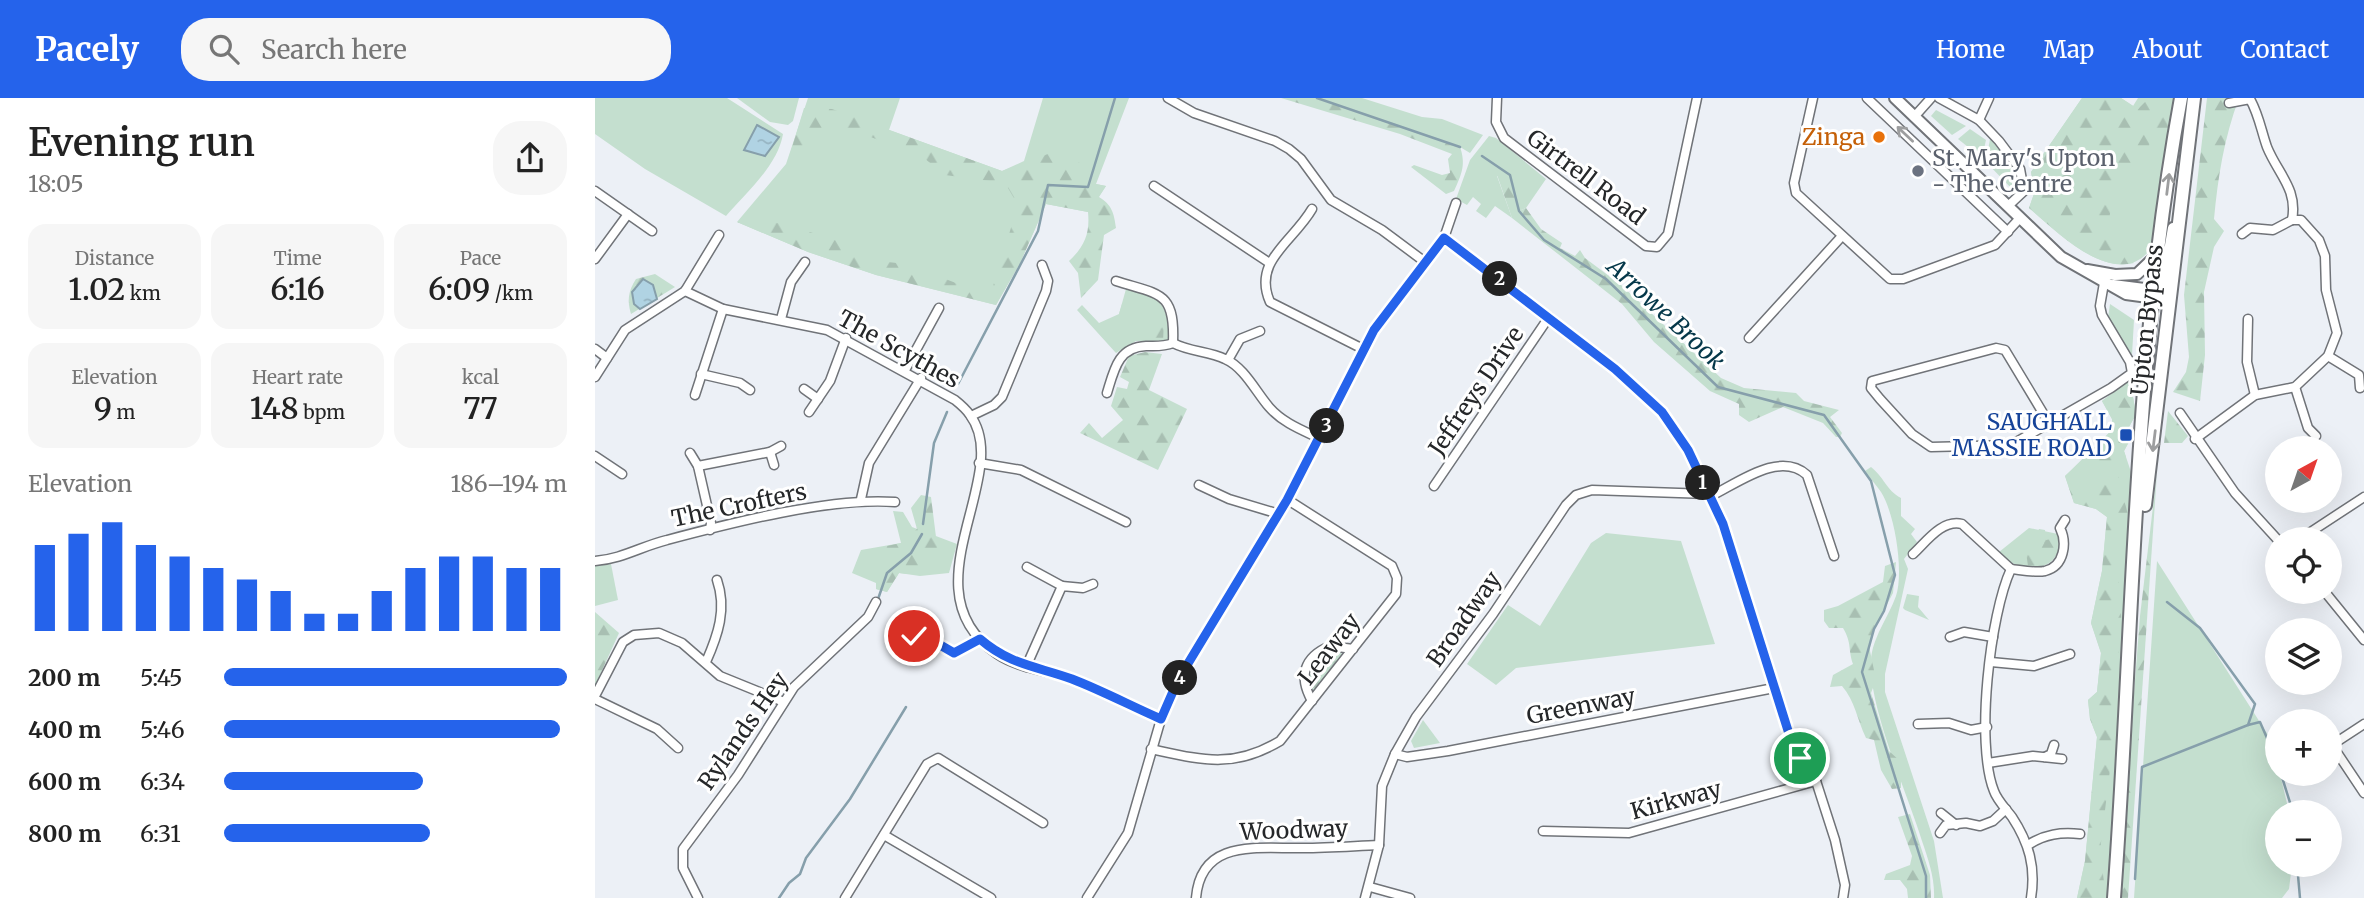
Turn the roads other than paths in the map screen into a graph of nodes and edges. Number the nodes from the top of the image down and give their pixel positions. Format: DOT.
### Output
graph roads {
  1 [pos="1167,98"];
  2 [pos="1497,98"];
  3 [pos="1697,98"];
  4 [pos="1813,98"];
  5 [pos="1867,98"];
  6 [pos="1895,98"];
  7 [pos="1931,98"];
  8 [pos="1939,98"];
  9 [pos="1989,98"];
  10 [pos="2181,98"];
  11 [pos="2193,98"];
  12 [pos="2229,103"];
  13 [pos="1914,117"];
  14 [pos="1979,120"];
  15 [pos="1154,186"];
  16 [pos="595,191"];
  17 [pos="1456,203"];
  18 [pos="2008,206"];
  19 [pos="1312,209"];
  20 [pos="628,214"];
  21 [pos="2020,218"];
  22 [pos="2292,220"];
  23 [pos="652,230"];
  24 [pos="2008,232"];
  25 [pos="2242,234"];
  26 [pos="719,235"];
  27 [pos="1842,236"];
  28 [pos="1444,238"];
  29 [pos="2160,251"];
  30 [pos="595,259"];
  31 [pos="805,262"];
  32 [pos="1268,262"];
  33 [pos="1426,262"];
  34 [pos="1042,265"];
  35 [pos="2078,268"];
  36 [pos="1116,281"];
  37 [pos="2106,284"];
  38 [pos="685,291"];
  39 [pos="2162,295"];
  40 [pos="723,309"];
  41 [pos="939,309"];
  42 [pos="1549,317"];
  43 [pos="782,319"];
  44 [pos="2248,319"];
  45 [pos="1260,331"];
  46 [pos="846,338"];
  47 [pos="1749,338"];
  48 [pos="1173,343"];
  49 [pos="595,349"];
  50 [pos="1363,349"];
  51 [pos="2328,356"];
  52 [pos="607,358"];
  53 [pos="1228,360"];
  54 [pos="905,370"];
  55 [pos="701,374"];
  56 [pos="595,377"];
  57 [pos="921,378"];
  58 [pos="2295,387"];
  59 [pos="2360,388"];
  60 [pos="804,389"];
  61 [pos="750,390"];
  62 [pos="1107,393"];
  63 [pos="695,394"];
  64 [pos="2255,396"];
  65 [pos="818,399"];
  66 [pos="809,412"];
  67 [pos="2180,412"];
  68 [pos="971,416"];
  69 [pos="2049,423"];
  70 [pos="2316,436"];
  71 [pos="1321,439"];
  72 [pos="2195,439"];
  73 [pos="781,446"];
  74 [pos="770,452"];
  75 [pos="690,453"];
  76 [pos="595,456"];
  77 [pos="979,463"];
  78 [pos="774,465"];
  79 [pos="698,466"];
  80 [pos="622,474"];
  81 [pos="1199,485"];
  82 [pos="1434,486"];
  83 [pos="1708,496"];
  84 [pos="2364,497"];
  85 [pos="861,499"];
  86 [pos="1287,500"];
  87 [pos="895,502"];
  88 [pos="1279,514"];
  89 [pos="2065,520"];
  90 [pos="1126,523"];
  91 [pos="2266,527"];
  92 [pos="2318,527"];
  93 [pos="710,530"];
  94 [pos="1913,554"];
  95 [pos="1834,556"];
  96 [pos="595,561"];
  97 [pos="1027,568"];
  98 [pos="2011,569"];
  99 [pos="717,580"];
  100 [pos="1093,584"];
  101 [pos="1062,586"];
  102 [pos="876,602"];
  103 [pos="2335,604"];
  104 [pos="914,636"];
  105 [pos="1950,636"];
  106 [pos="1993,637"];
  107 [pos="980,639"];
  108 [pos="2364,640"];
  109 [pos="1353,649"];
  110 [pos="2070,654"];
  111 [pos="706,662"];
  112 [pos="1991,662"];
  113 [pos="1026,667"];
  114 [pos="1775,688"];
  115 [pos="595,698"];
  116 [pos="1312,701"];
  117 [pos="784,702"];
  118 [pos="1161,719"];
  119 [pos="1918,724"];
  120 [pos="2364,724"];
  121 [pos="1987,727"];
  122 [pos="2054,745"];
  123 [pos="678,748"];
  124 [pos="1151,749"];
  125 [pos="1395,754"];
  126 [pos="2045,757"];
  127 [pos="2062,759"];
  128 [pos="1988,763"];
  129 [pos="1816,781"];
  130 [pos="2364,793"];
  131 [pos="2006,809"];
  132 [pos="1941,813"];
  133 [pos="1043,822"];
  134 [pos="1956,825"];
  135 [pos="1543,831"];
  136 [pos="1940,832"];
  137 [pos="2080,834"];
  138 [pos="884,835"];
  139 [pos="1379,845"];
  140 [pos="2028,845"];
  141 [pos="1370,887"];
  142 [pos="698,898"];
  143 [pos="845,898"];
  144 [pos="991,898"];
  145 [pos="1087,898"];
  146 [pos="1196,898"];
  147 [pos="1365,898"];
  148 [pos="1410,898"];
  149 [pos="1843,898"];
  150 [pos="2031,898"];
  151 [pos="2114,898"];
  1 -- 33 [label="street"];
  2 -- 3 [label="street, Girtrell Road"];
  4 -- 27 [label="street"];
  24 -- 5 [label="street, one-way"];
  6 -- 13 [label="main road"];
  7 -- 13 [label="street"];
  8 -- 14 [label="street"];
  9 -- 14 [label="street"];
  29 -- 10 [label="main road, Upton Bypass, one-way"];
  11 -- 39 [label="main road, Upton Bypass"];
  12 -- 22 [label="street"];
  13 -- 18 [label="main road"];
  14 -- 18 [label="street"];
  15 -- 32 [label="street"];
  16 -- 20 [label="street"];
  17 -- 28 [label="street"];
  18 -- 21 [label="main road"];
  19 -- 32 [label="street"];
  20 -- 23 [label="street"];
  20 -- 30 [label="street"];
  21 -- 24 [label="street"];
  21 -- 35 [label="main road"];
  22 -- 25 [label="street"];
  22 -- 51 [label="street"];
  24 -- 27 [label="street"];
  26 -- 38 [label="street"];
  27 -- 47 [label="street"];
  28 -- 33 [label="street"];
  28 -- 42 [label="street"];
  29 -- 35 [label="main road"];
  29 -- 39 [label="main road, Upton Bypass"];
  31 -- 43 [label="street"];
  32 -- 50 [label="street"];
  33 -- 50 [label="street"];
  34 -- 68 [label="street"];
  35 -- 37 [label="main road"];
  36 -- 48 [label="street"];
  37 -- 39 [label="main road"];
  37 -- 69 [label="street"];
  38 -- 40 [label="street, The Scythes"];
  38 -- 52 [label="street"];
  39 -- 151 [label="main road, Upton Bypass"];
  40 -- 43 [label="street, The Scythes"];
  40 -- 55 [label="street"];
  41 -- 54 [label="street"];
  42 -- 82 [label="street, Jeffreys Drive"];
  42 -- 83 [label="street"];
  43 -- 46 [label="street, The Scythes"];
  44 -- 64 [label="street"];
  45 -- 53 [label="street"];
  46 -- 54 [label="street, The Scythes"];
  46 -- 65 [label="street"];
  48 -- 53 [label="street"];
  48 -- 62 [label="street"];
  49 -- 52 [label="street"];
  50 -- 71 [label="street"];
  51 -- 58 [label="street"];
  51 -- 59 [label="street"];
  52 -- 56 [label="street"];
  53 -- 71 [label="street"];
  54 -- 57 [label="street, The Scythes"];
  55 -- 61 [label="street"];
  55 -- 63 [label="street"];
  57 -- 68 [label="street, The Scythes"];
  57 -- 85 [label="street"];
  58 -- 64 [label="street"];
  58 -- 70 [label="street"];
  60 -- 65 [label="street"];
  64 -- 72 [label="street"];
  65 -- 66 [label="street"];
  67 -- 72 [label="street"];
  68 -- 77 [label="street"];
  69 -- 69 [label="street"];
  71 -- 86 [label="street"];
  72 -- 91 [label="street"];
  73 -- 74 [label="street"];
  74 -- 78 [label="street"];
  74 -- 79 [label="street"];
  75 -- 79 [label="street"];
  76 -- 80 [label="street"];
  77 -- 90 [label="street"];
  77 -- 107 [label="street"];
  79 -- 93 [label="street"];
  81 -- 88 [label="street"];
  83 -- 95 [label="street"];
  83 -- 114 [label="street"];
  83 -- 125 [label="street, Broadway"];
  84 -- 92 [label="street"];
  85 -- 87 [label="street, The Crofters"];
  85 -- 93 [label="street, The Crofters"];
  86 -- 88 [label="street"];
  86 -- 109 [label="street, Leaway"];
  88 -- 118 [label="street"];
  89 -- 98 [label="street"];
  93 -- 96 [label="street, The Crofters"];
  94 -- 98 [label="street"];
  97 -- 101 [label="street"];
  98 -- 106 [label="street"];
  99 -- 111 [label="street"];
  100 -- 101 [label="street"];
  101 -- 113 [label="street"];
  102 -- 117 [label="street, Rylands Hey"];
  103 -- 108 [label="street"];
  104 -- 107 [label="street"];
  105 -- 106 [label="street"];
  106 -- 112 [label="street"];
  107 -- 113 [label="street"];
  109 -- 116 [label="street, Leaway"];
  109 -- 116 [label="street"];
  110 -- 112 [label="street"];
  111 -- 115 [label="street"];
  111 -- 117 [label="street"];
  112 -- 121 [label="street"];
  113 -- 118 [label="street"];
  114 -- 125 [label="street, Greenway"];
  114 -- 129 [label="street"];
  115 -- 123 [label="street"];
  116 -- 124 [label="street, Leaway"];
  117 -- 142 [label="street, Rylands Hey"];
  118 -- 124 [label="street"];
  119 -- 121 [label="street"];
  120 -- 130 [label="street"];
  121 -- 128 [label="street"];
  122 -- 126 [label="street"];
  124 -- 145 [label="street"];
  125 -- 139 [label="street, Broadway"];
  126 -- 127 [label="street"];
  126 -- 128 [label="street"];
  128 -- 131 [label="street"];
  129 -- 135 [label="street, Kirkway"];
  129 -- 149 [label="street"];
  131 -- 134 [label="street"];
  131 -- 140 [label="street"];
  132 -- 134 [label="street"];
  133 -- 138 [label="street"];
  134 -- 136 [label="street"];
  137 -- 140 [label="street"];
  138 -- 143 [label="street"];
  138 -- 144 [label="street"];
  139 -- 141 [label="street, Broadway"];
  139 -- 146 [label="street, Woodway"];
  140 -- 150 [label="street"];
  141 -- 147 [label="street, Broadway"];
  141 -- 148 [label="street"];
}
